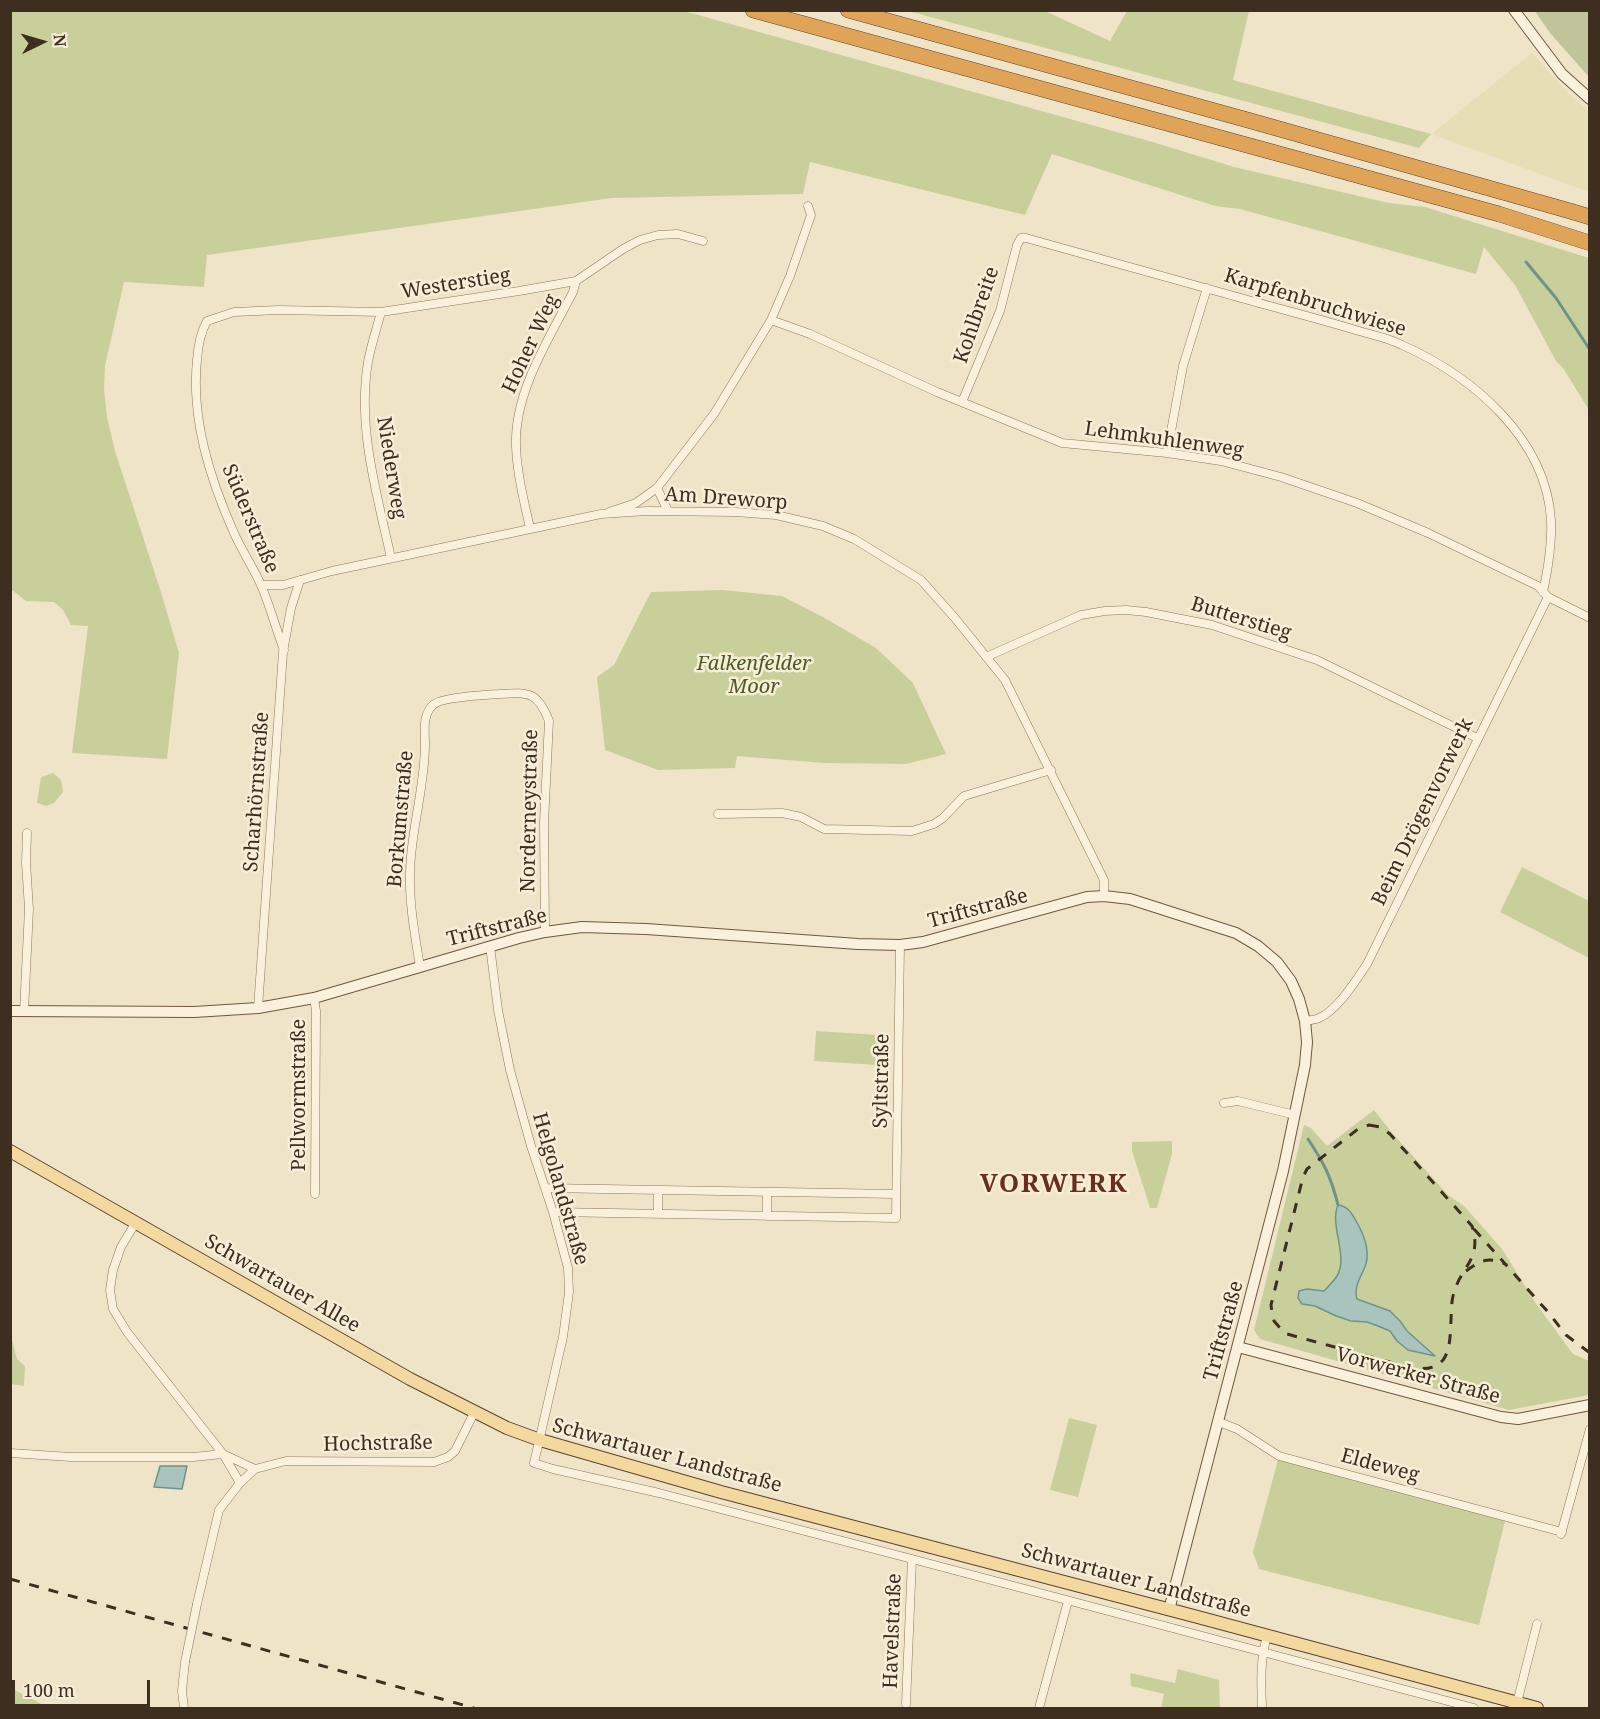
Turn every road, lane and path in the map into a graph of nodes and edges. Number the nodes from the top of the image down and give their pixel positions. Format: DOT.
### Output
graph roads {
  1 [pos="753,10"];
  2 [pos="848,10"];
  3 [pos="1514,10"];
  4 [pos="1590,99"];
  5 [pos="808,206"];
  6 [pos="1590,217"];
  7 [pos="1021,238"];
  8 [pos="703,241"];
  9 [pos="1590,243"];
  10 [pos="576,280"];
  11 [pos="1207,288"];
  12 [pos="381,312"];
  13 [pos="771,320"];
  14 [pos="204,327"];
  15 [pos="962,402"];
  16 [pos="1167,453"];
  17 [pos="657,488"];
  18 [pos="668,511"];
  19 [pos="601,514"];
  20 [pos="530,528"];
  21 [pos="391,558"];
  22 [pos="300,580"];
  23 [pos="261,585"];
  24 [pos="1545,595"];
  25 [pos="1590,618"];
  26 [pos="284,650"];
  27 [pos="986,657"];
  28 [pos="429,710"];
  29 [pos="1477,738"];
  30 [pos="1051,770"];
  31 [pos="718,814"];
  32 [pos="27,833"];
  33 [pos="1104,896"];
  34 [pos="545,932"];
  35 [pos="900,945"];
  36 [pos="490,946"];
  37 [pos="420,967"];
  38 [pos="314,998"];
  39 [pos="258,1008"];
  40 [pos="10,1011"];
  41 [pos="24,1011"];
  42 [pos="1305,1021"];
  43 [pos="1224,1103"];
  44 [pos="1295,1115"];
  45 [pos="10,1151"];
  46 [pos="545,1188"];
  47 [pos="658,1190"];
  48 [pos="767,1192"];
  49 [pos="315,1194"];
  50 [pos="896,1194"];
  51 [pos="553,1212"];
  52 [pos="658,1214"];
  53 [pos="767,1216"];
  54 [pos="136,1222"];
  55 [pos="1238,1347"];
  56 [pos="1590,1405"];
  57 [pos="475,1411"];
  58 [pos="1218,1422"];
  59 [pos="1590,1429"];
  60 [pos="540,1440"];
  61 [pos="10,1453"];
  62 [pos="223,1454"];
  63 [pos="255,1469"];
  64 [pos="240,1483"];
  65 [pos="912,1559"];
  66 [pos="1068,1601"];
  67 [pos="1169,1610"];
  68 [pos="1537,1624"];
  69 [pos="1267,1636"];
  70 [pos="1262,1652"];
  71 [pos="182,1690"];
  72 [pos="1517,1703"];
  73 [pos="906,1704"];
  74 [pos="184,1708"];
  75 [pos="191,1708"];
  76 [pos="1039,1708"];
  77 [pos="1262,1708"];
  78 [pos="1474,1708"];
  79 [pos="1537,1708"];
  1 -- 9 [label="highway"];
  2 -- 6 [label="highway"];
  3 -- 4 [label="street"];
  5 -- 13 [label="street"];
  7 -- 11 [label="street, Karpfenbruchwiese"];
  7 -- 15 [label="street, Kohlbreite"];
  8 -- 10 [label="street, Westerstieg"];
  10 -- 12 [label="street, Westerstieg"];
  10 -- 20 [label="street, Hoher Weg"];
  11 -- 16 [label="street"];
  11 -- 24 [label="street, Karpfenbruchwiese"];
  12 -- 14 [label="street, Westerstieg"];
  12 -- 21 [label="street, Niederweg"];
  13 -- 15 [label="street, Lehmkuhlenweg"];
  13 -- 17 [label="street"];
  14 -- 23 [label="street, Süderstraße"];
  15 -- 16 [label="street, Lehmkuhlenweg"];
  16 -- 24 [label="street, Lehmkuhlenweg"];
  17 -- 18 [label="street"];
  17 -- 19 [label="street"];
  18 -- 19 [label="street, Am Dreworp"];
  18 -- 27 [label="street, Am Dreworp"];
  19 -- 20 [label="street, Am Dreworp"];
  20 -- 21 [label="street, Am Dreworp"];
  21 -- 22 [label="street, Am Dreworp"];
  22 -- 23 [label="street, Am Dreworp"];
  22 -- 26 [label="street, Scharhörnstraße"];
  23 -- 26 [label="street, Süderstraße"];
  24 -- 25 [label="street, Lehmkuhlenweg"];
  24 -- 29 [label="street, Beim Drögenvorwerk"];
  26 -- 39 [label="street, Scharhörnstraße"];
  27 -- 29 [label="street, Butterstieg"];
  27 -- 30 [label="street, Am Dreworp"];
  28 -- 34 [label="street, Norderneystraße"];
  28 -- 37 [label="street, Borkumstraße"];
  29 -- 42 [label="street, Beim Drögenvorwerk"];
  30 -- 31 [label="street"];
  30 -- 33 [label="street, Am Dreworp"];
  32 -- 41 [label="street"];
  33 -- 35 [label="street, Triftstraße"];
  33 -- 42 [label="street, Triftstraße"];
  34 -- 35 [label="street, Triftstraße"];
  34 -- 36 [label="street, Triftstraße"];
  35 -- 50 [label="street, Syltstraße"];
  36 -- 37 [label="street, Triftstraße"];
  36 -- 46 [label="street, Helgolandstraße"];
  37 -- 38 [label="street, Triftstraße"];
  38 -- 39 [label="street, Triftstraße"];
  38 -- 49 [label="street, Pellwormstraße"];
  39 -- 41 [label="street, Triftstraße"];
  40 -- 41 [label="street, Triftstraße"];
  42 -- 44 [label="street, Triftstraße"];
  43 -- 44 [label="street"];
  44 -- 55 [label="street, Triftstraße"];
  45 -- 54 [label="main road, Schwartauer Allee"];
  46 -- 47 [label="street"];
  46 -- 51 [label="street, Helgolandstraße"];
  47 -- 48 [label="street"];
  47 -- 52 [label="street"];
  48 -- 50 [label="street"];
  48 -- 53 [label="street"];
  50 -- 53 [label="street, Syltstraße"];
  51 -- 52 [label="street"];
  51 -- 60 [label="street, Helgolandstraße"];
  52 -- 53 [label="street"];
  54 -- 57 [label="main road, Schwartauer Allee"];
  54 -- 62 [label="street"];
  55 -- 56 [label="street, Vorwerker Straße"];
  55 -- 58 [label="street, Triftstraße"];
  57 -- 60 [label="main road, Schwartauer Allee"];
  57 -- 63 [label="street, Hochstraße"];
  58 -- 59 [label="street, Eldeweg"];
  58 -- 67 [label="street, Triftstraße"];
  60 -- 65 [label="street, Schwartauer Landstraße"];
  60 -- 67 [label="main road, Schwartauer Landstraße"];
  61 -- 62 [label="street"];
  62 -- 63 [label="street"];
  62 -- 64 [label="street"];
  63 -- 64 [label="street, Hochstraße"];
  64 -- 71 [label="street, Hochstraße, bridge"];
  65 -- 66 [label="street, Schwartauer Landstraße"];
  65 -- 73 [label="street, Havelstraße"];
  66 -- 70 [label="street, Schwartauer Landstraße"];
  66 -- 76 [label="street"];
  67 -- 69 [label="main road, Schwartauer Landstraße"];
  68 -- 72 [label="street"];
  69 -- 70 [label="street"];
  69 -- 72 [label="main road, Schwartauer Landstraße"];
  70 -- 77 [label="street"];
  70 -- 78 [label="street, Schwartauer Landstraße"];
  71 -- 74 [label="street, Hochstraße"];
  71 -- 75 [label="street"];
  72 -- 79 [label="main road, Schwartauer Landstraße"];
}
